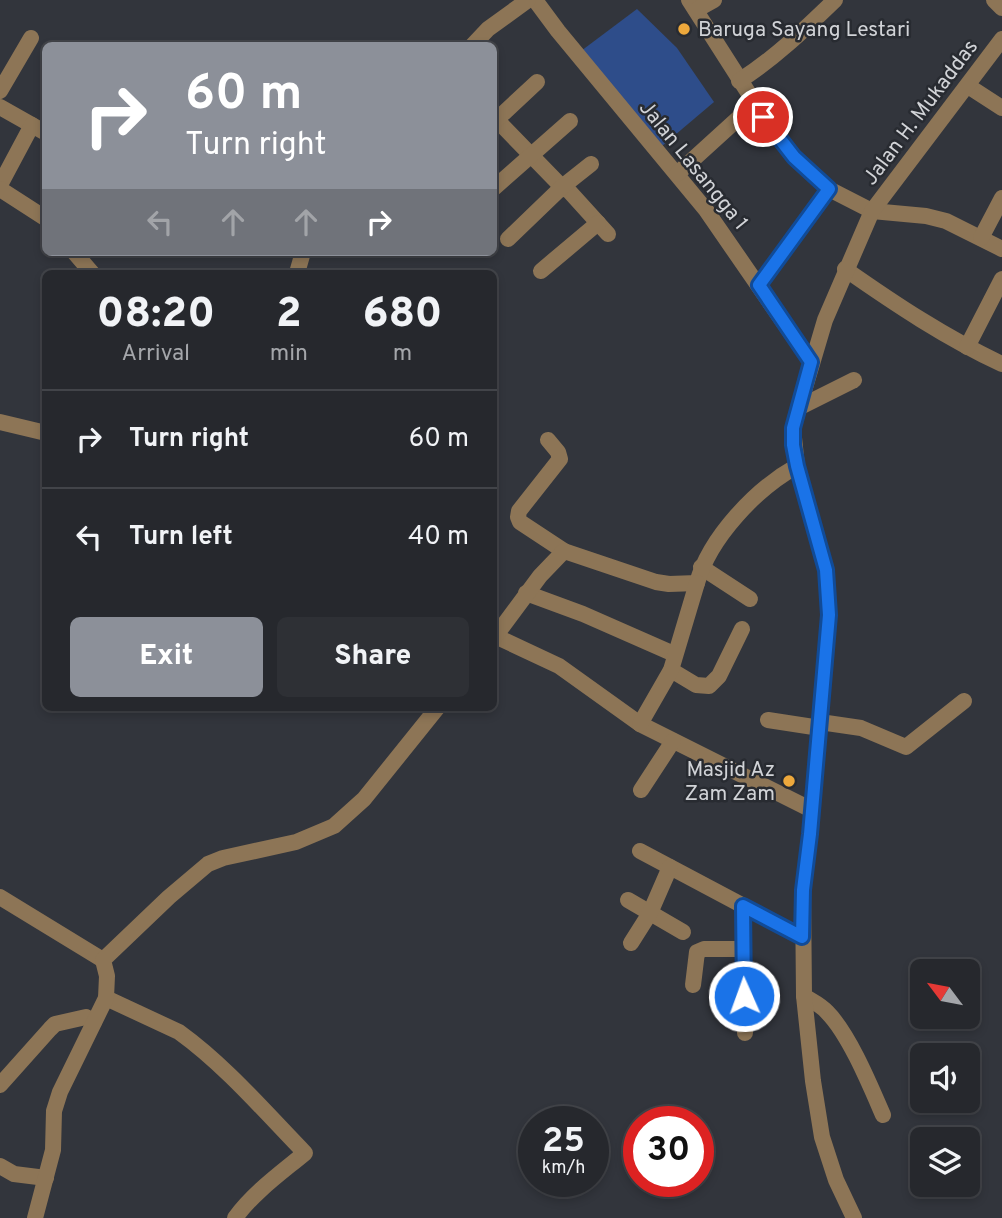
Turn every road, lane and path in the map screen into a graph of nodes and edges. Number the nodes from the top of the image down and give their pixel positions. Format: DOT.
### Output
graph roads {
  1 [pos="528,0"];
  2 [pos="535,0"];
  3 [pos="715,0"];
  4 [pos="835,0"];
  5 [pos="994,0"];
  6 [pos="693,5"];
  7 [pos="1002,8"];
  8 [pos="31,38"];
  9 [pos="1002,39"];
  10 [pos="476,42"];
  11 [pos="739,81"];
  12 [pos="537,82"];
  13 [pos="968,86"];
  14 [pos="0,91"];
  15 [pos="754,104"];
  16 [pos="0,107"];
  17 [pos="1002,108"];
  18 [pos="497,116"];
  19 [pos="570,121"];
  20 [pos="497,122"];
  21 [pos="40,125"];
  22 [pos="531,156"];
  23 [pos="591,164"];
  24 [pos="677,174"];
  25 [pos="497,185"];
  26 [pos="0,187"];
  27 [pos="562,187"];
  28 [pos="829,189"];
  29 [pos="1002,198"];
  30 [pos="872,211"];
  31 [pos="42,216"];
  32 [pos="981,237"];
  33 [pos="508,239"];
  34 [pos="1002,249"];
  35 [pos="845,269"];
  36 [pos="541,271"];
  37 [pos="1002,279"];
  38 [pos="759,285"];
  39 [pos="967,347"];
  40 [pos="811,362"];
  41 [pos="1002,364"];
  42 [pos="854,380"];
  43 [pos="798,408"];
  44 [pos="0,422"];
  45 [pos="42,432"];
  46 [pos="548,440"];
  47 [pos="797,466"];
  48 [pos="564,551"];
  49 [pos="701,567"];
  50 [pos="697,583"];
  51 [pos="526,593"];
  52 [pos="750,599"];
  53 [pos="742,629"];
  54 [pos="497,633"];
  55 [pos="497,638"];
  56 [pos="672,662"];
  57 [pos="964,701"];
  58 [pos="435,711"];
  59 [pos="768,720"];
  60 [pos="640,724"];
  61 [pos="820,725"];
  62 [pos="673,741"];
  63 [pos="641,790"];
  64 [pos="812,810"];
  65 [pos="640,851"];
  66 [pos="670,867"];
  67 [pos="0,897"];
  68 [pos="628,900"];
  69 [pos="743,906"];
  70 [pos="650,913"];
  71 [pos="682,932"];
  72 [pos="802,937"];
  73 [pos="631,943"];
  74 [pos="742,949"];
  75 [pos="103,960"];
  76 [pos="693,985"];
  77 [pos="804,996"];
  78 [pos="106,998"];
  79 [pos="94,1022"];
  80 [pos="745,1033"];
  81 [pos="0,1085"];
  82 [pos="883,1115"];
  83 [pos="0,1166"];
  84 [pos="46,1178"];
  85 [pos="35,1218"];
  86 [pos="235,1218"];
  87 [pos="854,1218"];
  1 -- 10 [label="street"];
  2 -- 24 [label="street, Jalan Lasangga 1"];
  3 -- 6 [label="street"];
  4 -- 11 [label="street"];
  5 -- 7 [label="street"];
  6 -- 11 [label="street"];
  8 -- 14 [label="street"];
  9 -- 13 [label="street, Jalan H. Mukaddas"];
  11 -- 15 [label="street"];
  12 -- 18 [label="street"];
  13 -- 17 [label="street"];
  13 -- 30 [label="street, Jalan H. Mukaddas"];
  15 -- 24 [label="street"];
  15 -- 28 [label="street"];
  16 -- 21 [label="street"];
  19 -- 22 [label="street"];
  20 -- 22 [label="street"];
  21 -- 26 [label="street"];
  22 -- 25 [label="street"];
  22 -- 27 [label="street"];
  23 -- 27 [label="street"];
  24 -- 38 [label="street, Jalan Lasangga 1"];
  26 -- 31 [label="street"];
  27 -- 33 [label="street"];
  27 -- 36 [label="street"];
  28 -- 30 [label="street"];
  28 -- 38 [label="street"];
  29 -- 32 [label="street"];
  30 -- 32 [label="street"];
  30 -- 35 [label="street, Jalan H. Mukaddas"];
  32 -- 34 [label="street"];
  35 -- 39 [label="street"];
  35 -- 40 [label="street, Jalan H. Mukaddas"];
  37 -- 39 [label="street"];
  38 -- 40 [label="street, Jalan Lasangga 1"];
  39 -- 41 [label="street"];
  40 -- 43 [label="street, Jalan H. Mukaddas"];
  42 -- 43 [label="street"];
  43 -- 47 [label="street, Jalan H. Mukaddas"];
  44 -- 45 [label="street"];
  46 -- 48 [label="street"];
  47 -- 49 [label="street"];
  47 -- 61 [label="street, Jalan H. Mukaddas"];
  48 -- 50 [label="street"];
  48 -- 51 [label="street"];
  49 -- 50 [label="street"];
  49 -- 52 [label="street"];
  50 -- 56 [label="street"];
  51 -- 54 [label="street"];
  51 -- 56 [label="street"];
  53 -- 56 [label="street"];
  55 -- 60 [label="street"];
  56 -- 60 [label="street"];
  57 -- 61 [label="street"];
  58 -- 75 [label="street"];
  59 -- 61 [label="street"];
  60 -- 62 [label="street"];
  61 -- 64 [label="street, Jalan H. Mukaddas"];
  62 -- 63 [label="street"];
  62 -- 64 [label="street"];
  64 -- 72 [label="street, Jalan H. Mukaddas"];
  65 -- 66 [label="street"];
  66 -- 69 [label="street"];
  66 -- 70 [label="street"];
  67 -- 75 [label="street"];
  68 -- 70 [label="street"];
  69 -- 72 [label="street"];
  69 -- 74 [label="street"];
  70 -- 71 [label="street"];
  70 -- 73 [label="street"];
  72 -- 77 [label="street, Jalan H. Mukaddas"];
  74 -- 76 [label="street"];
  74 -- 80 [label="street"];
  75 -- 78 [label="street"];
  77 -- 82 [label="street"];
  77 -- 87 [label="street, Jalan H. Mukaddas"];
  78 -- 79 [label="street"];
  78 -- 86 [label="street"];
  79 -- 81 [label="street"];
  79 -- 84 [label="street"];
  83 -- 84 [label="street"];
  84 -- 85 [label="street"];
}
